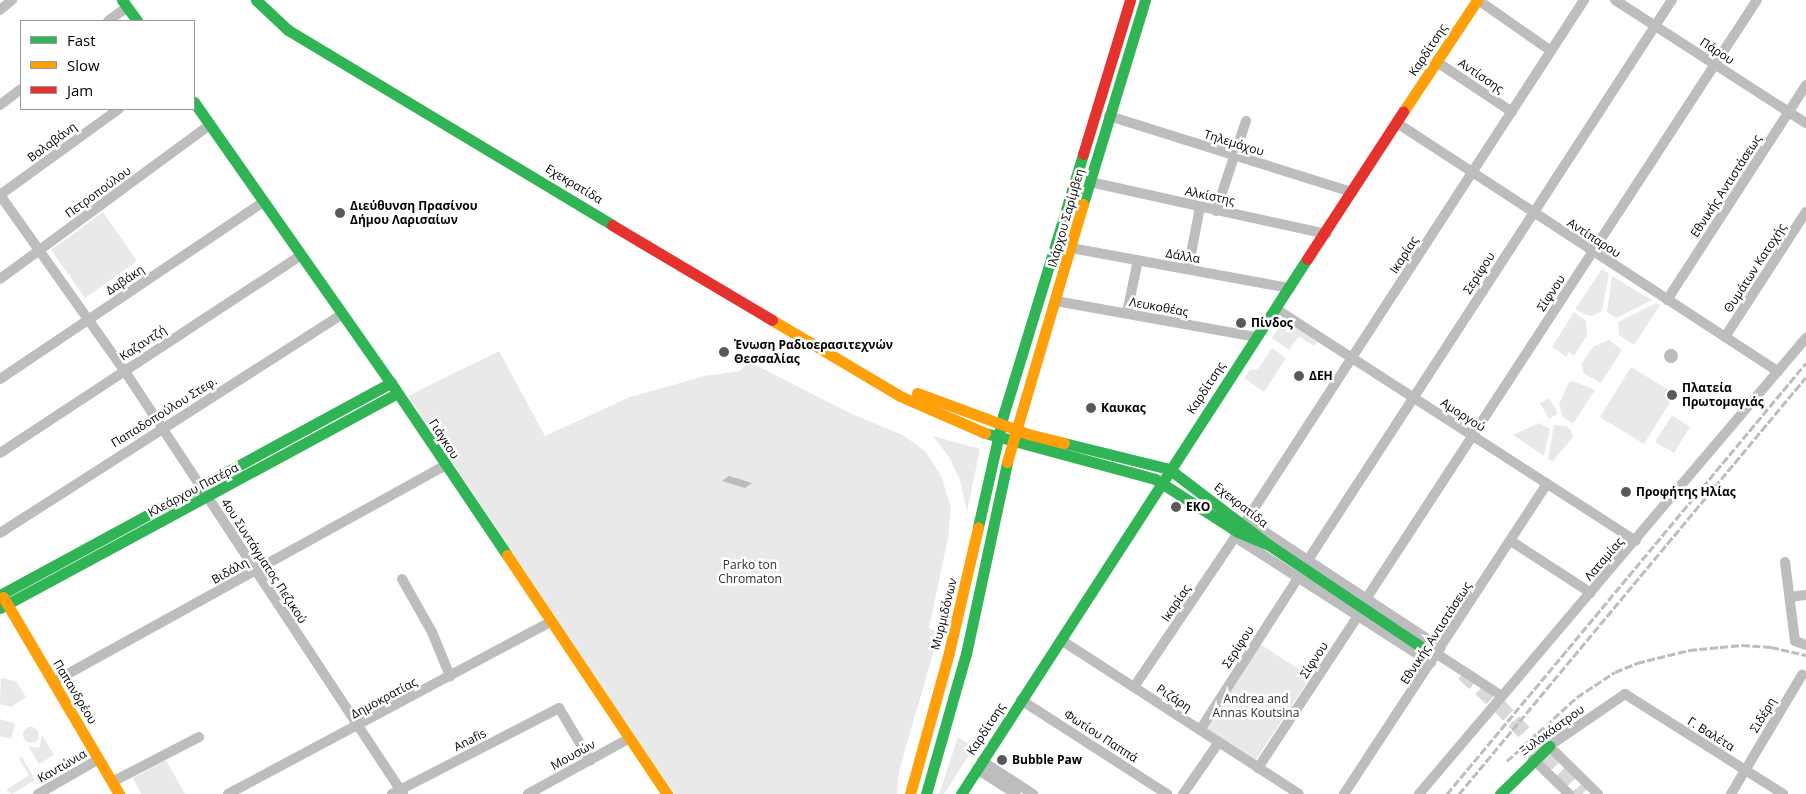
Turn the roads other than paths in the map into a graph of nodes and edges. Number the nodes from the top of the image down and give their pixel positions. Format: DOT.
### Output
graph roads {
  1 [pos="12,0"];
  2 [pos="256,0"];
  3 [pos="1130,0"];
  4 [pos="1145,0"];
  5 [pos="1478,0"];
  6 [pos="1584,0"];
  7 [pos="1615,0"];
  8 [pos="1672,0"];
  9 [pos="1758,0"];
  10 [pos="124,4"];
  11 [pos="0,10"];
  12 [pos="109,20"];
  13 [pos="136,20"];
  14 [pos="1655,26"];
  15 [pos="1551,51"];
  16 [pos="1437,62"];
  17 [pos="1715,65"];
  18 [pos="1806,86"];
  19 [pos="20,90"];
  20 [pos="195,103"];
  21 [pos="0,105"];
  22 [pos="118,110"];
  23 [pos="1512,112"];
  24 [pos="1789,112"];
  25 [pos="1110,116"];
  26 [pos="1246,121"];
  27 [pos="1397,123"];
  28 [pos="1806,123"];
  29 [pos="210,125"];
  30 [pos="1232,156"];
  31 [pos="1473,172"];
  32 [pos="1090,182"];
  33 [pos="1352,192"];
  34 [pos="0,195"];
  35 [pos="263,202"];
  36 [pos="1200,207"];
  37 [pos="1216,211"];
  38 [pos="1806,212"];
  39 [pos="1533,213"];
  40 [pos="1326,234"];
  41 [pos="1071,248"];
  42 [pos="40,250"];
  43 [pos="1593,252"];
  44 [pos="301,255"];
  45 [pos="1138,260"];
  46 [pos="1188,269"];
  47 [pos="0,280"];
  48 [pos="1290,288"];
  49 [pos="1667,300"];
  50 [pos="1056,301"];
  51 [pos="1276,309"];
  52 [pos="343,314"];
  53 [pos="1127,314"];
  54 [pos="89,319"];
  55 [pos="1725,337"];
  56 [pos="1256,338"];
  57 [pos="1806,338"];
  58 [pos="1352,358"];
  59 [pos="124,370"];
  60 [pos="1778,371"];
  61 [pos="0,379"];
  62 [pos="884,384"];
  63 [pos="394,388"];
  64 [pos="1413,398"];
  65 [pos="1001,426"];
  66 [pos="162,428"];
  67 [pos="1014,430"];
  68 [pos="1473,436"];
  69 [pos="997,439"];
  70 [pos="1011,443"];
  71 [pos="0,453"];
  72 [pos="445,466"];
  73 [pos="1169,469"];
  74 [pos="1162,482"];
  75 [pos="1547,484"];
  76 [pos="206,492"];
  77 [pos="1241,528"];
  78 [pos="0,533"];
  79 [pos="1511,541"];
  80 [pos="1636,542"];
  81 [pos="1308,560"];
  82 [pos="1786,562"];
  83 [pos="256,571"];
  84 [pos="1298,578"];
  85 [pos="402,580"];
  86 [pos="1591,593"];
  87 [pos="1806,595"];
  88 [pos="1790,597"];
  89 [pos="2,599"];
  90 [pos="1366,599"];
  91 [pos="1358,616"];
  92 [pos="550,622"];
  93 [pos="1061,640"];
  94 [pos="1806,645"];
  95 [pos="1435,651"];
  96 [pos="1431,663"];
  97 [pos="1802,675"];
  98 [pos="450,676"];
  99 [pos="53,682"];
  100 [pos="1134,687"];
  101 [pos="1625,694"];
  102 [pos="1502,696"];
  103 [pos="1021,700"];
  104 [pos="358,726"];
  105 [pos="1200,730"];
  106 [pos="199,737"];
  107 [pos="630,738"];
  108 [pos="1219,742"];
  109 [pos="1549,746"];
  110 [pos="99,759"];
  111 [pos="1533,759"];
  112 [pos="590,760"];
  113 [pos="979,765"];
  114 [pos="1258,768"];
  115 [pos="1745,770"];
  116 [pos="112,782"];
  117 [pos="398,793"];
  118 [pos="38,794"];
  119 [pos="119,794"];
  120 [pos="228,794"];
  121 [pos="528,794"];
  122 [pos="667,794"];
  123 [pos="910,794"];
  124 [pos="926,794"];
  125 [pos="960,794"];
  126 [pos="1016,794"];
  127 [pos="1033,794"];
  128 [pos="1167,794"];
  129 [pos="1184,794"];
  130 [pos="1299,794"];
  131 [pos="1344,794"];
  132 [pos="1419,794"];
  133 [pos="1500,794"];
  134 [pos="1569,794"];
  135 [pos="1598,794"];
  136 [pos="1731,794"];
  137 [pos="1782,794"];
  1 -- 11 [label="street"];
  2 -- 62 [label="street, Εχεκρατίδα"];
  3 -- 65 [label="street, Ιλάρχου Σαρίμβεη"];
  4 -- 25 [label="street, Ιλάρχου Σαρίμβεη"];
  5 -- 15 [label="street"];
  5 -- 16 [label="street, Καρδίτσης"];
  6 -- 15 [label="street, Ικαρίας"];
  7 -- 14 [label="street, Πάρου"];
  8 -- 14 [label="street, Σερίφου"];
  9 -- 17 [label="street, Σίφνου"];
  10 -- 12 [label="street"];
  10 -- 13 [label="street"];
  14 -- 17 [label="street, Πάρου"];
  14 -- 39 [label="street, Σερίφου"];
  15 -- 23 [label="street, Ικαρίας"];
  16 -- 23 [label="street, Αντίσσης"];
  16 -- 27 [label="street, Καρδίτσης"];
  17 -- 24 [label="street, Πάρου"];
  17 -- 43 [label="street, Σίφνου"];
  18 -- 24 [label="street, Εθνικής Αντιστάσεως"];
  19 -- 21 [label="street"];
  20 -- 29 [label="street, Γιάγκου"];
  22 -- 34 [label="street, Βαλαβάνη"];
  23 -- 31 [label="street, Ικαρίας"];
  24 -- 28 [label="street, Πάρου"];
  24 -- 49 [label="street, Εθνικής Αντιστάσεως"];
  25 -- 30 [label="street, Τηλεμάχου"];
  25 -- 32 [label="street, Ιλάρχου Σαρίμβεη"];
  26 -- 30 [label="street"];
  27 -- 31 [label="street, Αντίπαρου"];
  27 -- 33 [label="street, Καρδίτσης"];
  29 -- 35 [label="street, Γιάγκου"];
  29 -- 42 [label="street, Πετροπούλου"];
  30 -- 33 [label="street, Τηλεμάχου"];
  30 -- 37 [label="street"];
  31 -- 39 [label="street, Αντίπαρου"];
  31 -- 58 [label="street, Ικαρίας"];
  32 -- 36 [label="street, Αλκίστης"];
  32 -- 41 [label="street, Ιλάρχου Σαρίμβεη"];
  33 -- 40 [label="street, Καρδίτσης"];
  34 -- 42 [label="street, 4ου Συντάγματος Πεζικού"];
  35 -- 44 [label="street, Γιάγκου"];
  35 -- 54 [label="street, Δαβάκη"];
  36 -- 37 [label="street, Αλκίστης"];
  36 -- 46 [label="street"];
  37 -- 40 [label="street, Αλκίστης"];
  38 -- 55 [label="street, Θυμάτων Κατοχής"];
  39 -- 43 [label="street, Αντίπαρου"];
  39 -- 64 [label="street, Σερίφου"];
  40 -- 48 [label="street, Καρδίτσης"];
  41 -- 45 [label="street, Δάλλα"];
  41 -- 50 [label="street, Ιλάρχου Σαρίμβεη"];
  42 -- 47 [label="street, Πετροπούλου"];
  42 -- 54 [label="street, 4ου Συντάγματος Πεζικού"];
  43 -- 49 [label="street, Αντίπαρου"];
  43 -- 68 [label="street, Σίφνου"];
  44 -- 52 [label="street, Γιάγκου"];
  44 -- 59 [label="street, Καζαντζή"];
  45 -- 46 [label="street, Δάλλα"];
  45 -- 53 [label="street"];
  46 -- 48 [label="street, Δάλλα"];
  48 -- 51 [label="street, Καρδίτσης"];
  49 -- 55 [label="street, Αντίπαρου"];
  50 -- 53 [label="street, Λευκοθέας"];
  50 -- 67 [label="street, Ιλάρχου Σαρίμβεη"];
  51 -- 56 [label="street, Καρδίτσης"];
  51 -- 58 [label="street, Αμοργού"];
  52 -- 63 [label="street, Γιάγκου"];
  52 -- 66 [label="street, Παπαδοπούλου Στεφ."];
  53 -- 56 [label="street, Λευκοθέας"];
  54 -- 59 [label="street, 4ου Συντάγματος Πεζικού"];
  54 -- 61 [label="street, Δαβάκη"];
  55 -- 60 [label="street, Αντίπαρου"];
  56 -- 73 [label="street, Καρδίτσης"];
  57 -- 60 [label="street, Λαταμίας"];
  58 -- 64 [label="street, Αμοργού"];
  58 -- 77 [label="street, Ικαρίας"];
  59 -- 66 [label="street, 4ου Συντάγματος Πεζικού"];
  59 -- 71 [label="street, Καζαντζή"];
  60 -- 80 [label="street, Λαταμίας"];
  62 -- 65 [label="street, Εχεκρατίδα"];
  62 -- 69 [label="street, Εχεκρατίδα"];
  63 -- 72 [label="street, Γιάγκου"];
  63 -- 76 [label="street, Κλεάρχου Πατέρα"];
  64 -- 68 [label="street, Αμοργού"];
  64 -- 81 [label="street, Σερίφου"];
  65 -- 67 [label="street, Εχεκρατίδα"];
  65 -- 69 [label="street, Ιλάρχου Σαρίμβεη"];
  66 -- 76 [label="street, 4ου Συντάγματος Πεζικού"];
  66 -- 78 [label="street, Παπαδοπούλου Στεφ."];
  67 -- 70 [label="street, Ιλάρχου Σαρίμβεη"];
  67 -- 73 [label="street, Εχεκρατίδα"];
  68 -- 75 [label="street, Αμοργού"];
  68 -- 90 [label="street, Σίφνου"];
  69 -- 70 [label="street, Εχεκρατίδα"];
  69 -- 123 [label="street, Μυρμιδόνων"];
  70 -- 74 [label="street, Εχεκρατίδα"];
  70 -- 124 [label="street"];
  72 -- 83 [label="street, Βιδάλη"];
  72 -- 92 [label="street, Γιάγκου"];
  73 -- 74 [label="street, Καρδίτσης"];
  73 -- 77 [label="street, Εχεκρατίδα"];
  74 -- 77 [label="street, Εχεκρατίδα"];
  74 -- 93 [label="street, Καρδίτσης"];
  75 -- 79 [label="street, Εθνικής Αντιστάσεως"];
  75 -- 80 [label="street, Αμοργού"];
  76 -- 83 [label="street, 4ου Συντάγματος Πεζικού"];
  76 -- 89 [label="street, Κλεάρχου Πατέρα"];
  77 -- 81 [label="street"];
  77 -- 84 [label="street"];
  77 -- 95 [label="street, Εχεκρατίδα"];
  77 -- 100 [label="street, Ικαρίας"];
  79 -- 86 [label="street"];
  79 -- 95 [label="street, Εθνικής Αντιστάσεως"];
  80 -- 86 [label="street, Λαταμίας"];
  81 -- 90 [label="street"];
  82 -- 88 [label="street"];
  83 -- 99 [label="street, Βιδάλη"];
  83 -- 104 [label="street, 4ου Συντάγματος Πεζικού"];
  84 -- 91 [label="street"];
  84 -- 105 [label="street, Σερίφου"];
  85 -- 98 [label="street"];
  86 -- 102 [label="street, Λαταμίας"];
  87 -- 88 [label="street"];
  88 -- 94 [label="street"];
  89 -- 99 [label="street, Παπανδρέου"];
  90 -- 95 [label="street"];
  91 -- 96 [label="street"];
  91 -- 114 [label="street, Σίφνου"];
  92 -- 98 [label="street, Δημοκρατίας"];
  92 -- 107 [label="street, Γιάγκου"];
  93 -- 100 [label="street, Ριζάρη"];
  93 -- 103 [label="street, Καρδίτσης"];
  95 -- 96 [label="street, Εθνικής Αντιστάσεως"];
  95 -- 102 [label="street"];
  96 -- 131 [label="street, Εθνικής Αντιστάσεως"];
  97 -- 115 [label="street, Σιδέρη"];
  98 -- 104 [label="street, Δημοκρατίας"];
  99 -- 110 [label="street, Παπανδρέου"];
  100 -- 105 [label="street, Ριζάρη"];
  101 -- 109 [label="street, Ξυλοκάστρου"];
  101 -- 115 [label="street, Γ. Βαλέτα"];
  102 -- 132 [label="street, Λαταμίας"];
  103 -- 113 [label="street, Καρδίτσης"];
  103 -- 128 [label="street, Φωτίου Παππά"];
  104 -- 117 [label="street, 4ου Συντάγματος Πεζικού"];
  104 -- 120 [label="street, Δημοκρατίας"];
  105 -- 108 [label="street, Ριζάρη"];
  106 -- 116 [label="street"];
  107 -- 112 [label="street, Μουσών"];
  107 -- 122 [label="street, Γιάγκου"];
  108 -- 114 [label="street, Ριζάρη"];
  108 -- 129 [label="street"];
  109 -- 111 [label="street, Ξυλοκάστρου"];
  109 -- 135 [label="street"];
  110 -- 116 [label="street, Παπανδρέου"];
  110 -- 118 [label="street, Καντώνια"];
  111 -- 133 [label="street, Ξυλοκάστρου"];
  111 -- 134 [label="street"];
  112 -- 117 [label="street, Anafis"];
  112 -- 121 [label="street, Μουσών"];
  113 -- 125 [label="street, Καρδίτσης"];
  113 -- 126 [label="street"];
  113 -- 127 [label="street"];
  114 -- 130 [label="street, Ριζάρη"];
  115 -- 136 [label="street, Σιδέρη"];
  115 -- 137 [label="street, Γ. Βαλέτα"];
  116 -- 119 [label="street, Παπανδρέου"];
}
